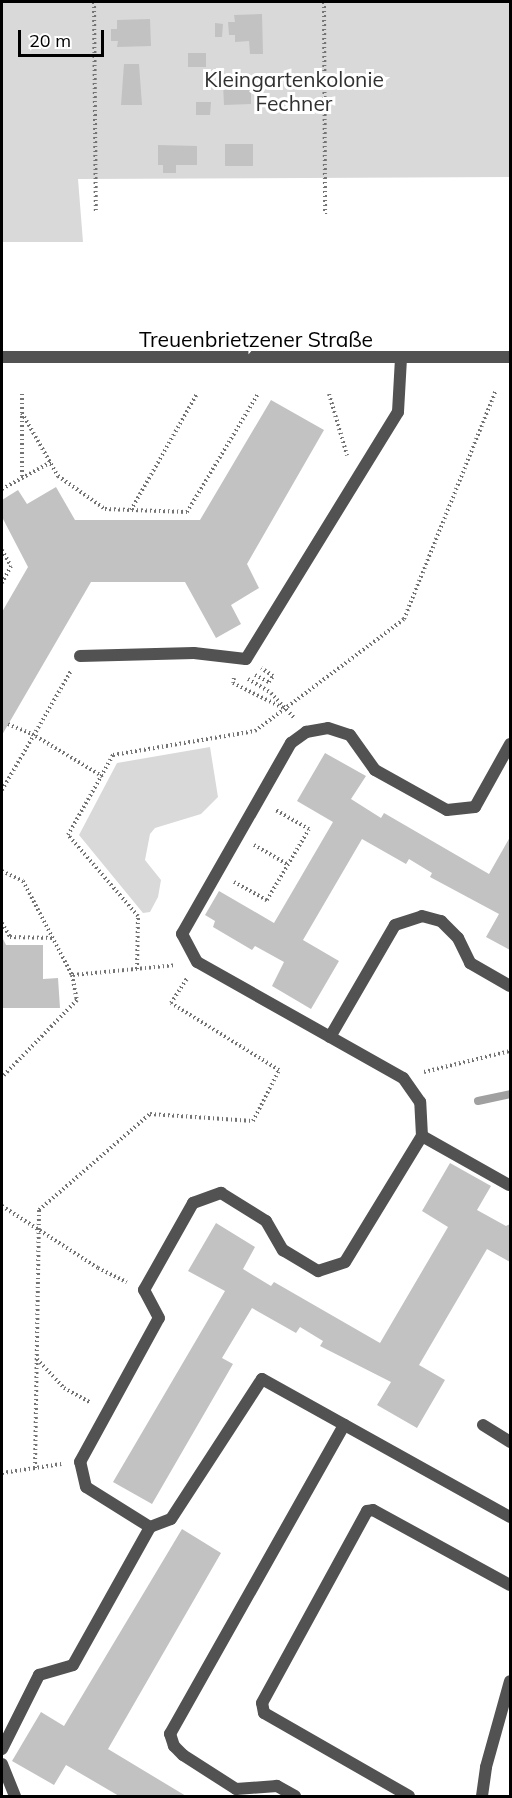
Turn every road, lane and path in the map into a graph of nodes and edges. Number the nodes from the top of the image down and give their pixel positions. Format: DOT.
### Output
graph roads {
  1 [pos="94,2"];
  2 [pos="324,2"];
  3 [pos="96,212"];
  4 [pos="325,214"];
  5 [pos="2,357"];
  6 [pos="510,357"];
  7 [pos="401,359"];
  8 [pos="496,390"];
  9 [pos="22,394"];
  10 [pos="197,394"];
  11 [pos="258,394"];
  12 [pos="329,394"];
  13 [pos="22,413"];
  14 [pos="51,462"];
  15 [pos="22,478"];
  16 [pos="355,482"];
  17 [pos="2,489"];
  18 [pos="131,510"];
  19 [pos="2,550"];
  20 [pos="2,583"];
  21 [pos="80,656"];
  22 [pos="272,693"];
  23 [pos="257,695"];
  24 [pos="286,709"];
  25 [pos="8,724"];
  26 [pos="32,734"];
  27 [pos="510,744"];
  28 [pos="102,776"];
  29 [pos="2,790"];
  30 [pos="258,800"];
  31 [pos="238,836"];
  32 [pos="288,866"];
  33 [pos="2,871"];
  34 [pos="217,873"];
  35 [pos="2,923"];
  36 [pos="55,938"];
  37 [pos="197,962"];
  38 [pos="137,969"];
  39 [pos="72,975"];
  40 [pos="510,986"];
  41 [pos="330,1037"];
  42 [pos="510,1051"];
  43 [pos="2,1077"];
  44 [pos="403,1078"];
  45 [pos="422,1136"];
  46 [pos="509,1185"];
  47 [pos="2,1206"];
  48 [pos="38,1230"];
  49 [pos="144,1290"];
  50 [pos="36,1359"];
  51 [pos="107,1412"];
  52 [pos="344,1425"];
  53 [pos="483,1425"];
  54 [pos="510,1442"];
  55 [pos="80,1462"];
  56 [pos="34,1468"];
  57 [pos="2,1473"];
  58 [pos="510,1517"];
  59 [pos="150,1527"];
  60 [pos="510,1585"];
  61 [pos="510,1681"];
  62 [pos="2,1749"];
  63 [pos="2,1764"];
  64 [pos="15,1797"];
  65 [pos="295,1797"];
  66 [pos="409,1797"];
  67 [pos="482,1797"];
  1 -- 3 [label="path"];
  2 -- 4 [label="path"];
  5 -- 7 [label="street, Treuenbrietzener Straße"];
  6 -- 7 [label="street, Treuenbrietzener Straße"];
  7 -- 16 [label="street"];
  8 -- 24 [label="path"];
  9 -- 13 [label="path"];
  10 -- 18 [label="path"];
  11 -- 18 [label="path"];
  12 -- 16 [label="path"];
  13 -- 14 [label="path"];
  13 -- 15 [label="path"];
  14 -- 15 [label="path"];
  14 -- 18 [label="path"];
  15 -- 17 [label="path"];
  16 -- 21 [label="street"];
  19 -- 20 [label="path"];
  21 -- 26 [label="path"];
  22 -- 24 [label="path"];
  23 -- 24 [label="path"];
  24 -- 28 [label="path"];
  25 -- 26 [label="path"];
  26 -- 28 [label="path"];
  26 -- 29 [label="path"];
  27 -- 30 [label="street"];
  28 -- 38 [label="path"];
  30 -- 31 [label="street"];
  30 -- 32 [label="path"];
  31 -- 32 [label="path"];
  31 -- 34 [label="street"];
  32 -- 34 [label="path"];
  33 -- 36 [label="path"];
  34 -- 37 [label="street"];
  35 -- 36 [label="path"];
  36 -- 39 [label="path"];
  37 -- 38 [label="path"];
  37 -- 41 [label="street"];
  37 -- 48 [label="path"];
  38 -- 39 [label="path"];
  39 -- 43 [label="path"];
  40 -- 41 [label="street"];
  41 -- 44 [label="street"];
  42 -- 44 [label="path"];
  44 -- 45 [label="street"];
  45 -- 46 [label="street"];
  45 -- 49 [label="street"];
  47 -- 48 [label="path"];
  48 -- 49 [label="path"];
  48 -- 50 [label="path"];
  49 -- 51 [label="street"];
  50 -- 51 [label="path"];
  50 -- 56 [label="path"];
  51 -- 55 [label="street"];
  52 -- 58 [label="street"];
  52 -- 59 [label="street"];
  52 -- 65 [label="street"];
  53 -- 54 [label="street"];
  55 -- 56 [label="path"];
  55 -- 59 [label="street"];
  56 -- 57 [label="path"];
  59 -- 62 [label="street"];
  60 -- 66 [label="street"];
  61 -- 67 [label="street"];
  63 -- 64 [label="street"];
}
